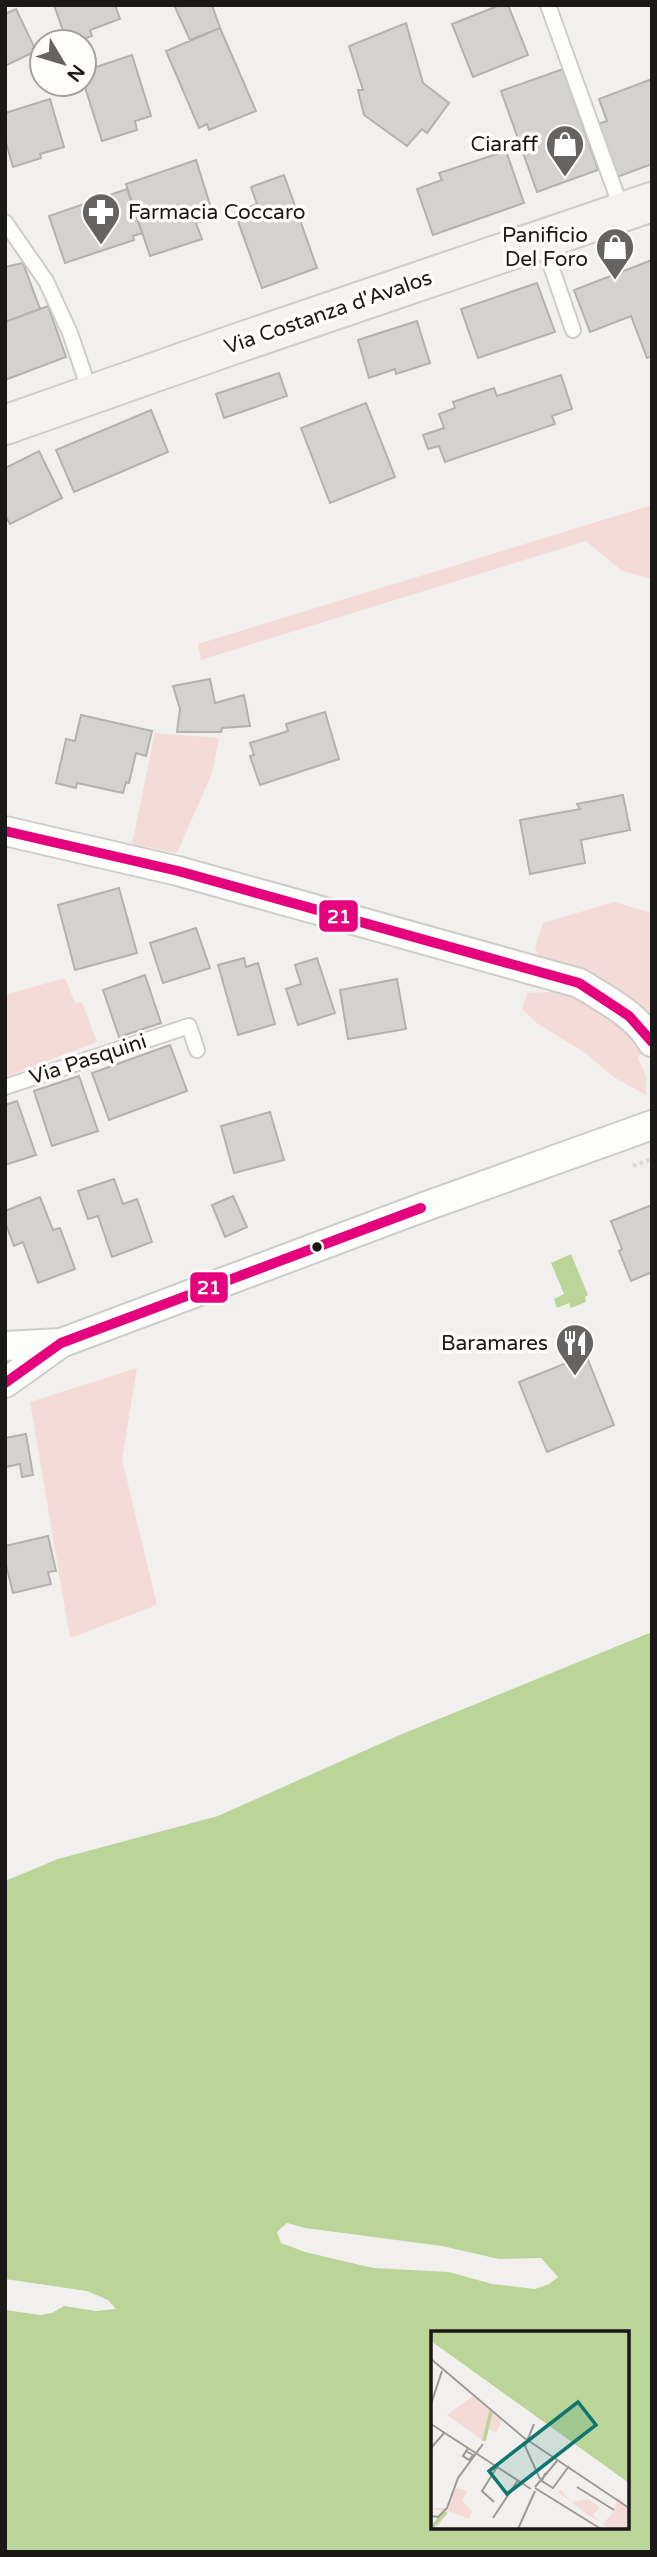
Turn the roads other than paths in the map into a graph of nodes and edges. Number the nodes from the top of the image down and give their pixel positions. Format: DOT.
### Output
graph roads {
  1 [pos="548,5"];
  2 [pos="637,206"];
  3 [pos="5,222"];
  4 [pos="542,239"];
  5 [pos="573,330"];
  6 [pos="91,395"];
  7 [pos="5,425"];
  8 [pos="5,831"];
  9 [pos="652,1042"];
  10 [pos="197,1050"];
  11 [pos="5,1087"];
  12 [pos="652,1125"];
  13 [pos="61,1343"];
  14 [pos="5,1346"];
  15 [pos="5,1383"];
  1 -- 2 [label="lane"];
  2 -- 4 [label="main road, Via Costanza d'Avalos"];
  3 -- 6 [label="lane"];
  4 -- 5 [label="lane"];
  4 -- 6 [label="main road, Via Costanza d'Avalos"];
  6 -- 7 [label="main road, Via Costanza d'Avalos"];
  8 -- 9 [label="street"];
  10 -- 11 [label="lane, Via Pasquini"];
  12 -- 13 [label="street"];
  13 -- 14 [label="street"];
  13 -- 15 [label="street"];
}
